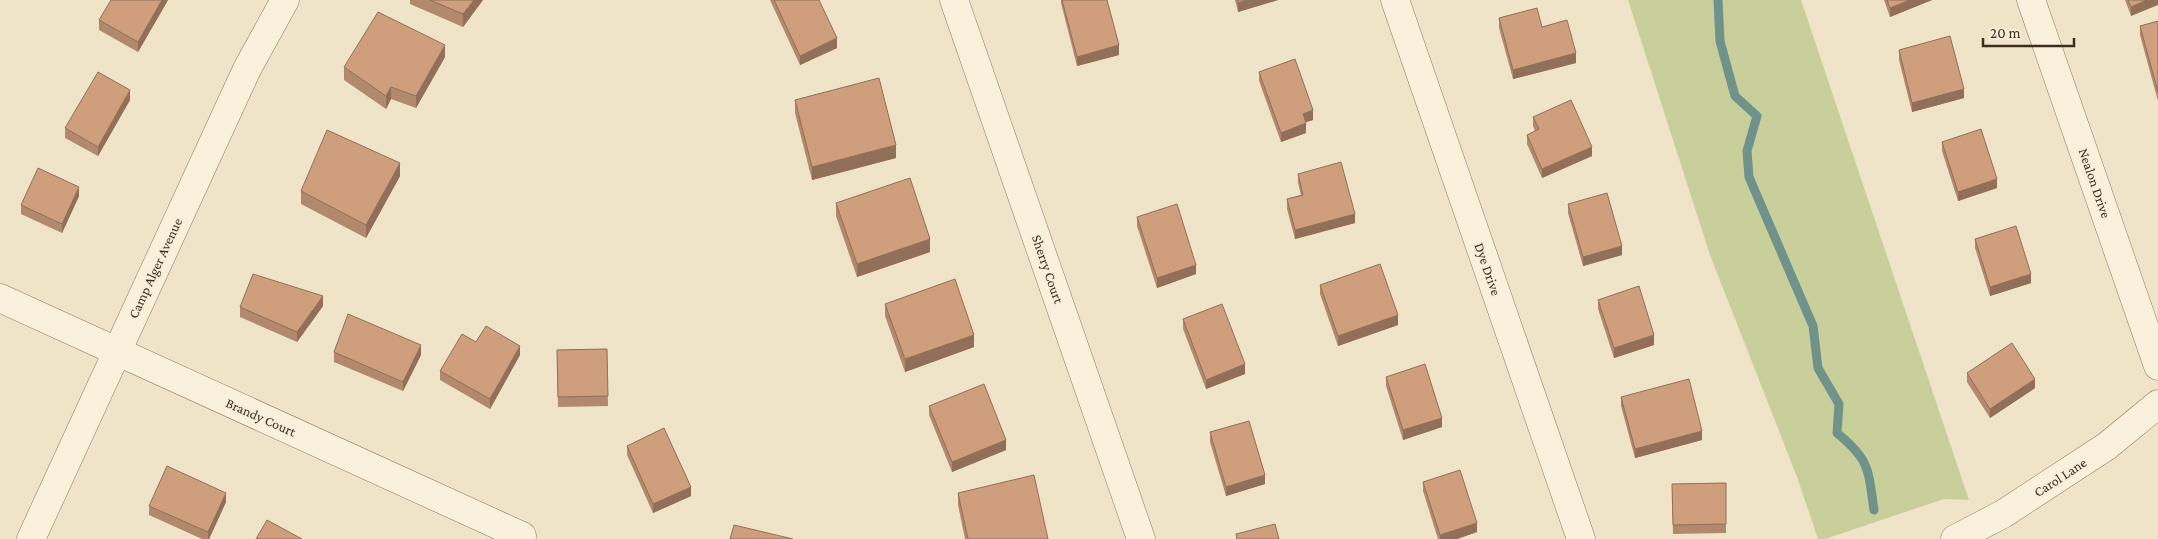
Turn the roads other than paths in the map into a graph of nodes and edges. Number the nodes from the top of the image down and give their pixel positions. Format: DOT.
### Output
graph roads {
  1 [pos="285,0"];
  2 [pos="954,0"];
  3 [pos="1395,0"];
  4 [pos="2031,0"];
  5 [pos="0,298"];
  6 [pos="117,352"];
  7 [pos="2158,366"];
  8 [pos="2158,404"];
  9 [pos="522,536"];
  10 [pos="31,539"];
  11 [pos="1141,539"];
  12 [pos="1581,539"];
  13 [pos="1955,539"];
  1 -- 6 [label="street, Camp Alger Avenue"];
  2 -- 11 [label="street, Sherry Court"];
  3 -- 12 [label="street, Dye Drive"];
  4 -- 7 [label="street, Nealon Drive"];
  5 -- 6 [label="street, Brandy Court"];
  6 -- 9 [label="street, Brandy Court"];
  6 -- 10 [label="street, Camp Alger Avenue"];
  8 -- 13 [label="street, Carol Lane"];
}
